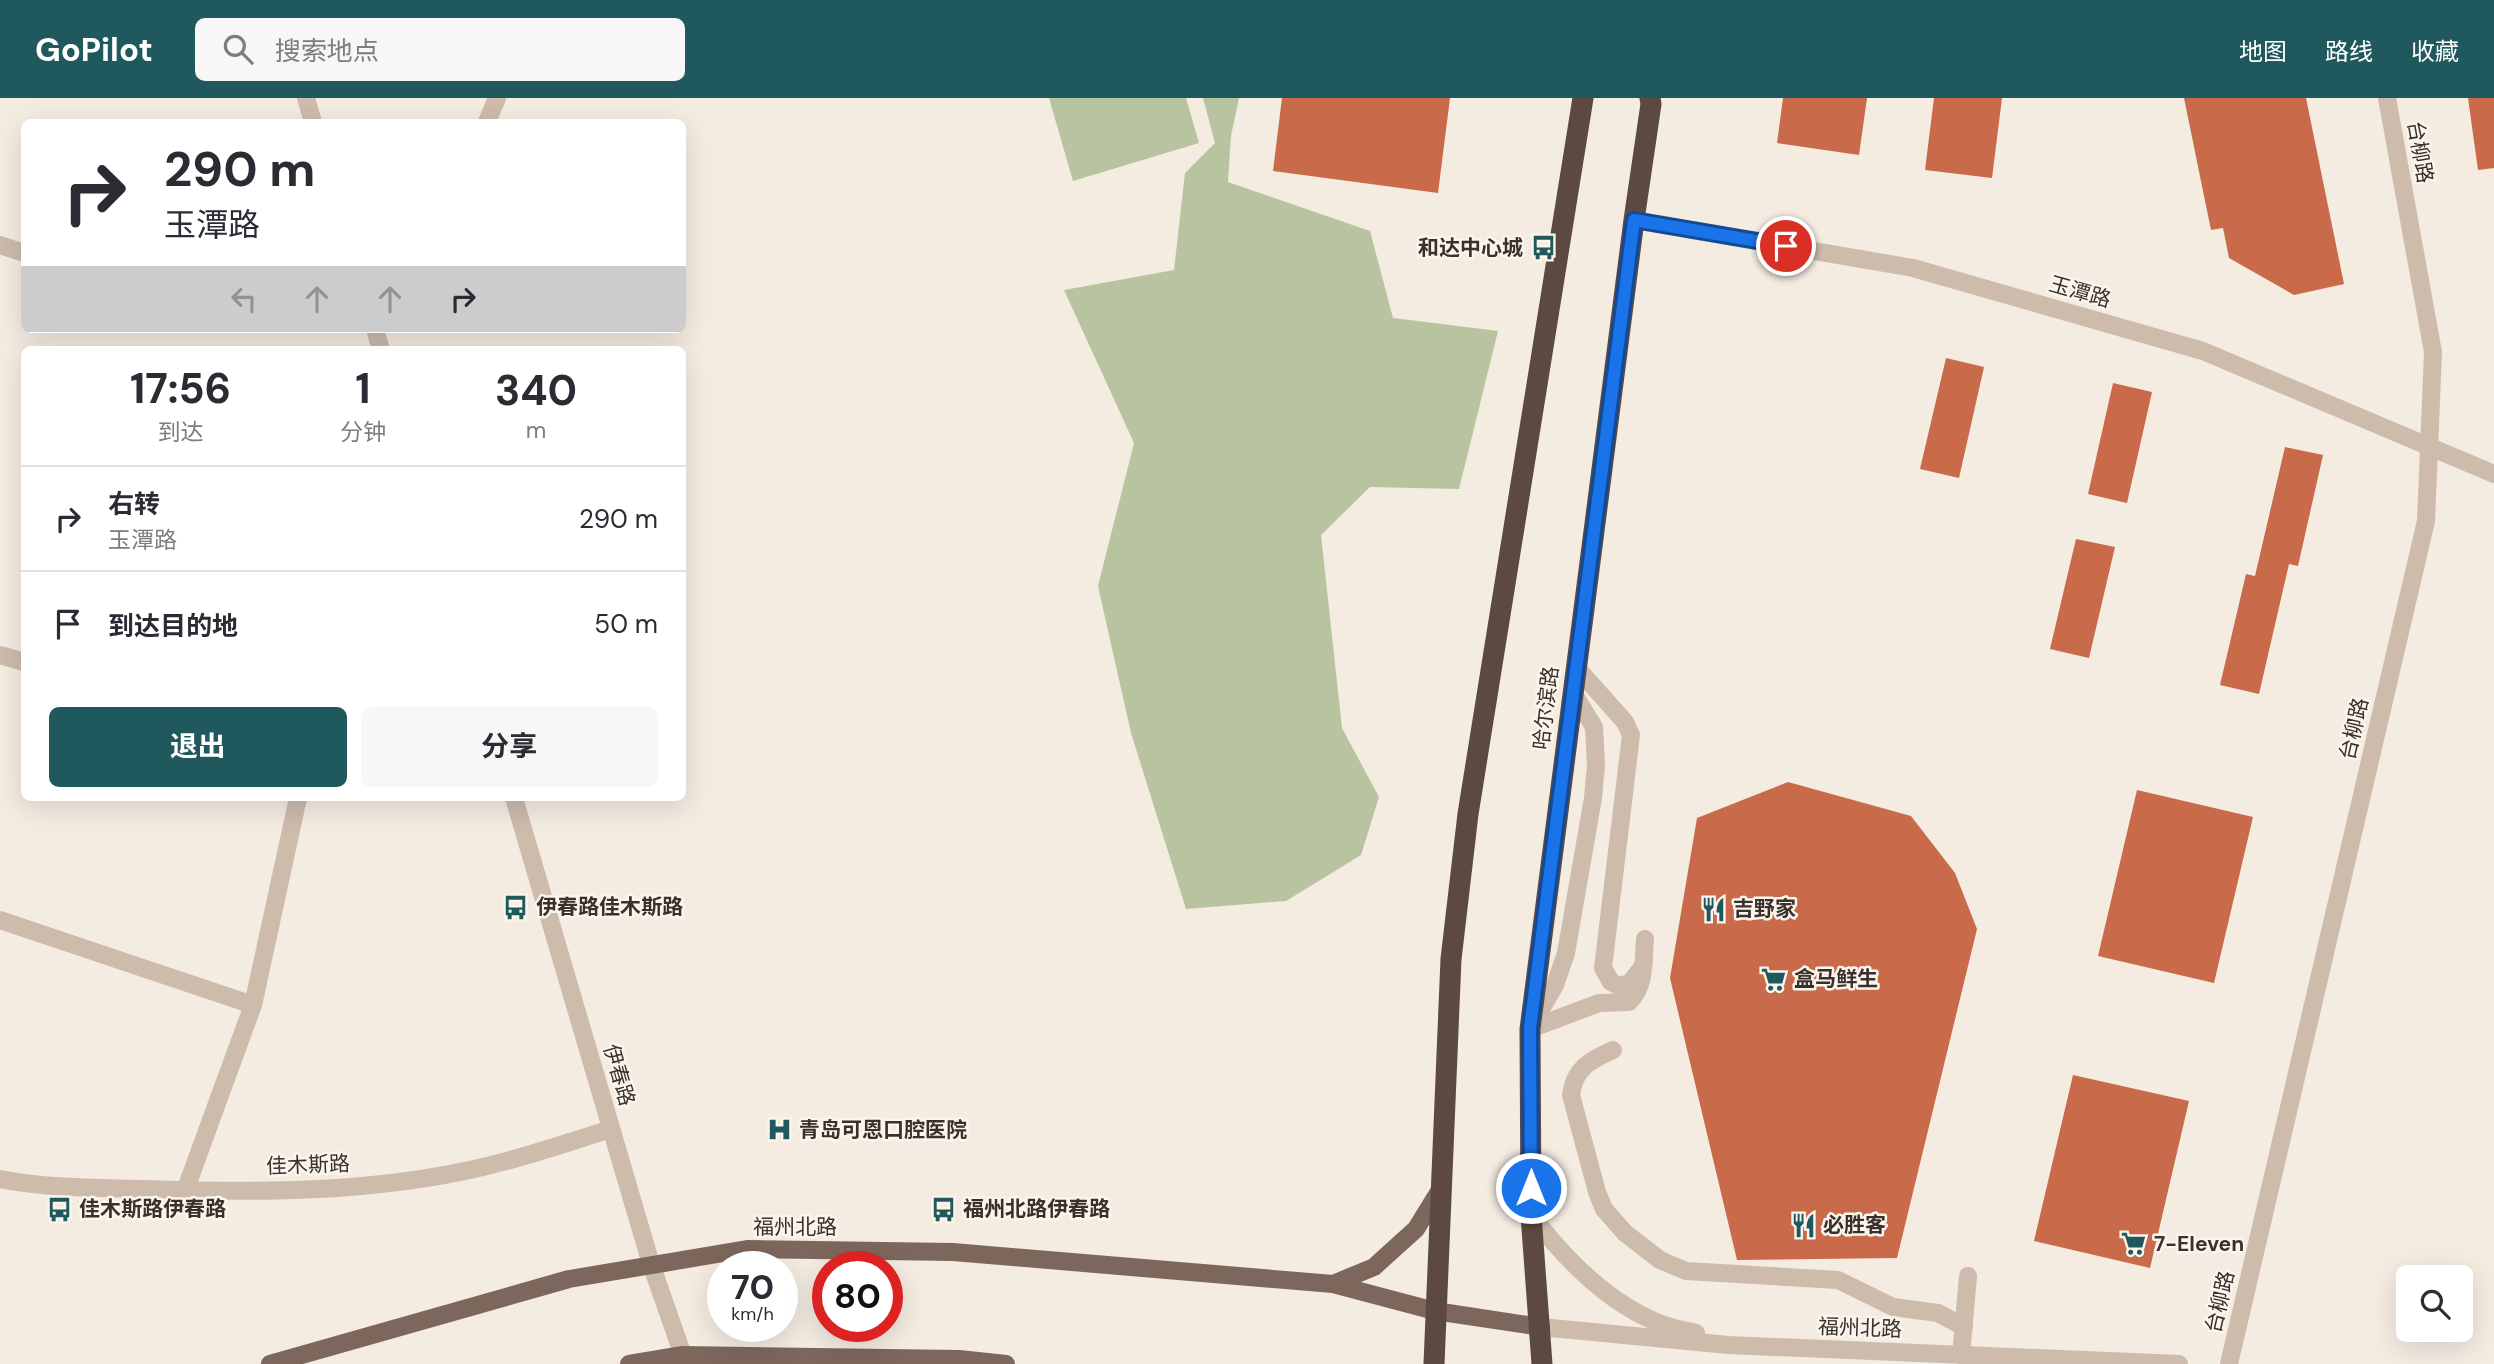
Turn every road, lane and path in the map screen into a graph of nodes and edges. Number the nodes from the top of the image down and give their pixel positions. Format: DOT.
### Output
graph roads {
  1 [pos="306,98"];
  2 [pos="497,98"];
  3 [pos="1583,98"];
  4 [pos="1650,98"];
  5 [pos="2387,98"];
  6 [pos="312,119"];
  7 [pos="488,119"];
  8 [pos="1634,220"];
  9 [pos="0,245"];
  10 [pos="21,252"];
  11 [pos="2430,448"];
  12 [pos="2494,474"];
  13 [pos="0,654"];
  14 [pos="21,661"];
  15 [pos="1576,667"];
  16 [pos="1573,693"];
  17 [pos="297,801"];
  18 [pos="515,801"];
  19 [pos="0,920"];
  20 [pos="1645,939"];
  21 [pos="1643,966"];
  22 [pos="253,1005"];
  23 [pos="1530,1028"];
  24 [pos="1613,1050"];
  25 [pos="611,1129"];
  26 [pos="0,1180"];
  27 [pos="1440,1190"];
  28 [pos="184,1191"];
  29 [pos="1531,1214"];
  30 [pos="650,1264"];
  31 [pos="1968,1276"];
  32 [pos="1333,1284"];
  33 [pos="1435,1311"];
  34 [pos="1541,1326"];
  35 [pos="1964,1327"];
  36 [pos="1728,1345"];
  37 [pos="1961,1355"];
  38 [pos="684,1359"];
  39 [pos="270,1364"];
  40 [pos="629,1364"];
  41 [pos="1006,1364"];
  42 [pos="1434,1364"];
  43 [pos="1542,1364"];
  44 [pos="2179,1364"];
  45 [pos="2229,1364"];
  1 -- 6 [label="street"];
  2 -- 7 [label="street"];
  3 -- 27 [label="highway"];
  4 -- 8 [label="highway, 哈尔滨路"];
  5 -- 11 [label="street, 台柳路"];
  8 -- 11 [label="street, 玉潭路"];
  8 -- 15 [label="highway, 哈尔滨路"];
  9 -- 10 [label="street"];
  11 -- 12 [label="street, 玉潭路"];
  11 -- 45 [label="street, 台柳路"];
  13 -- 14 [label="street"];
  15 -- 16 [label="highway, 哈尔滨路"];
  15 -- 21 [label="street"];
  16 -- 23 [label="highway, 哈尔滨路"];
  16 -- 23 [label="street"];
  17 -- 22 [label="street"];
  18 -- 25 [label="street, 伊春路"];
  19 -- 22 [label="street"];
  20 -- 21 [label="street"];
  21 -- 23 [label="street"];
  22 -- 28 [label="street"];
  23 -- 29 [label="highway, 哈尔滨路"];
  24 -- 35 [label="street"];
  25 -- 28 [label="street, 佳木斯路"];
  25 -- 30 [label="street, 伊春路"];
  26 -- 28 [label="street, 佳木斯路"];
  27 -- 32 [label="main road"];
  27 -- 33 [label="highway"];
  29 -- 34 [label="highway, 哈尔滨路"];
  29 -- 36 [label="street"];
  30 -- 32 [label="main road, 福州北路"];
  30 -- 38 [label="street, 伊春路"];
  30 -- 39 [label="main road, 福州北路"];
  31 -- 35 [label="street"];
  32 -- 33 [label="main road, 福州北路"];
  33 -- 34 [label="main road, 福州北路"];
  33 -- 42 [label="highway"];
  34 -- 36 [label="street, 福州北路"];
  34 -- 43 [label="highway, 哈尔滨路"];
  35 -- 37 [label="street"];
  36 -- 37 [label="street, 福州北路"];
  37 -- 44 [label="street, 福州北路"];
  38 -- 40 [label="main road"];
  38 -- 41 [label="main road"];
}
